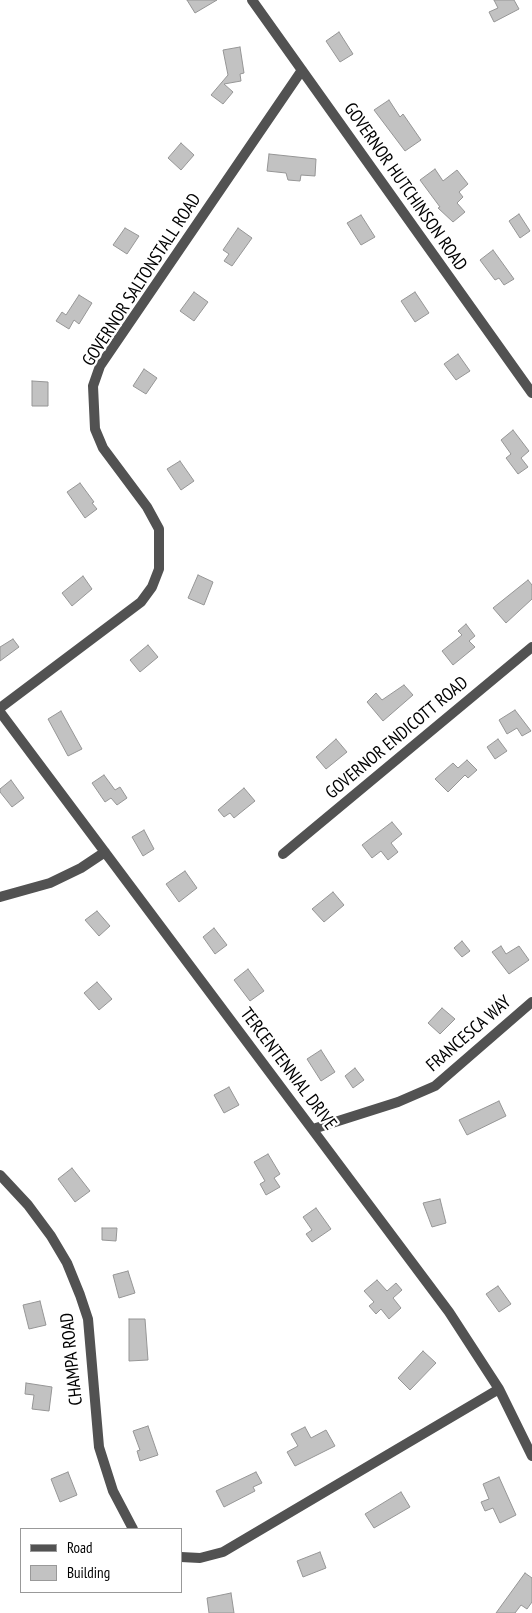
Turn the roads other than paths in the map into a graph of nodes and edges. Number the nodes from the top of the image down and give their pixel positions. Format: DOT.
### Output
graph roads {
  1 [pos="252,0"];
  2 [pos="302,70"];
  3 [pos="532,393"];
  4 [pos="532,647"];
  5 [pos="0,710"];
  6 [pos="105,852"];
  7 [pos="283,854"];
  8 [pos="0,897"];
  9 [pos="532,1002"];
  10 [pos="312,1129"];
  11 [pos="0,1175"];
  12 [pos="499,1389"];
  13 [pos="532,1456"];
  14 [pos="132,1528"];
  15 [pos="182,1557"];
  1 -- 2 [label="street, GOVERNOR HUTCHINSON ROAD"];
  2 -- 3 [label="street, GOVERNOR HUTCHINSON ROAD"];
  2 -- 5 [label="street, GOVERNOR SALTONSTALL ROAD"];
  4 -- 7 [label="street, GOVERNOR ENDICOTT ROAD"];
  5 -- 6 [label="street, TERCENTENNIAL DRIVE"];
  6 -- 8 [label="street"];
  6 -- 10 [label="street, TERCENTENNIAL DRIVE"];
  9 -- 10 [label="street, FRANCESCA WAY"];
  10 -- 12 [label="street, TERCENTENNIAL DRIVE"];
  11 -- 14 [label="street, CHAMPA ROAD"];
  12 -- 13 [label="street, TERCENTENNIAL DRIVE"];
  12 -- 15 [label="street"];
}
